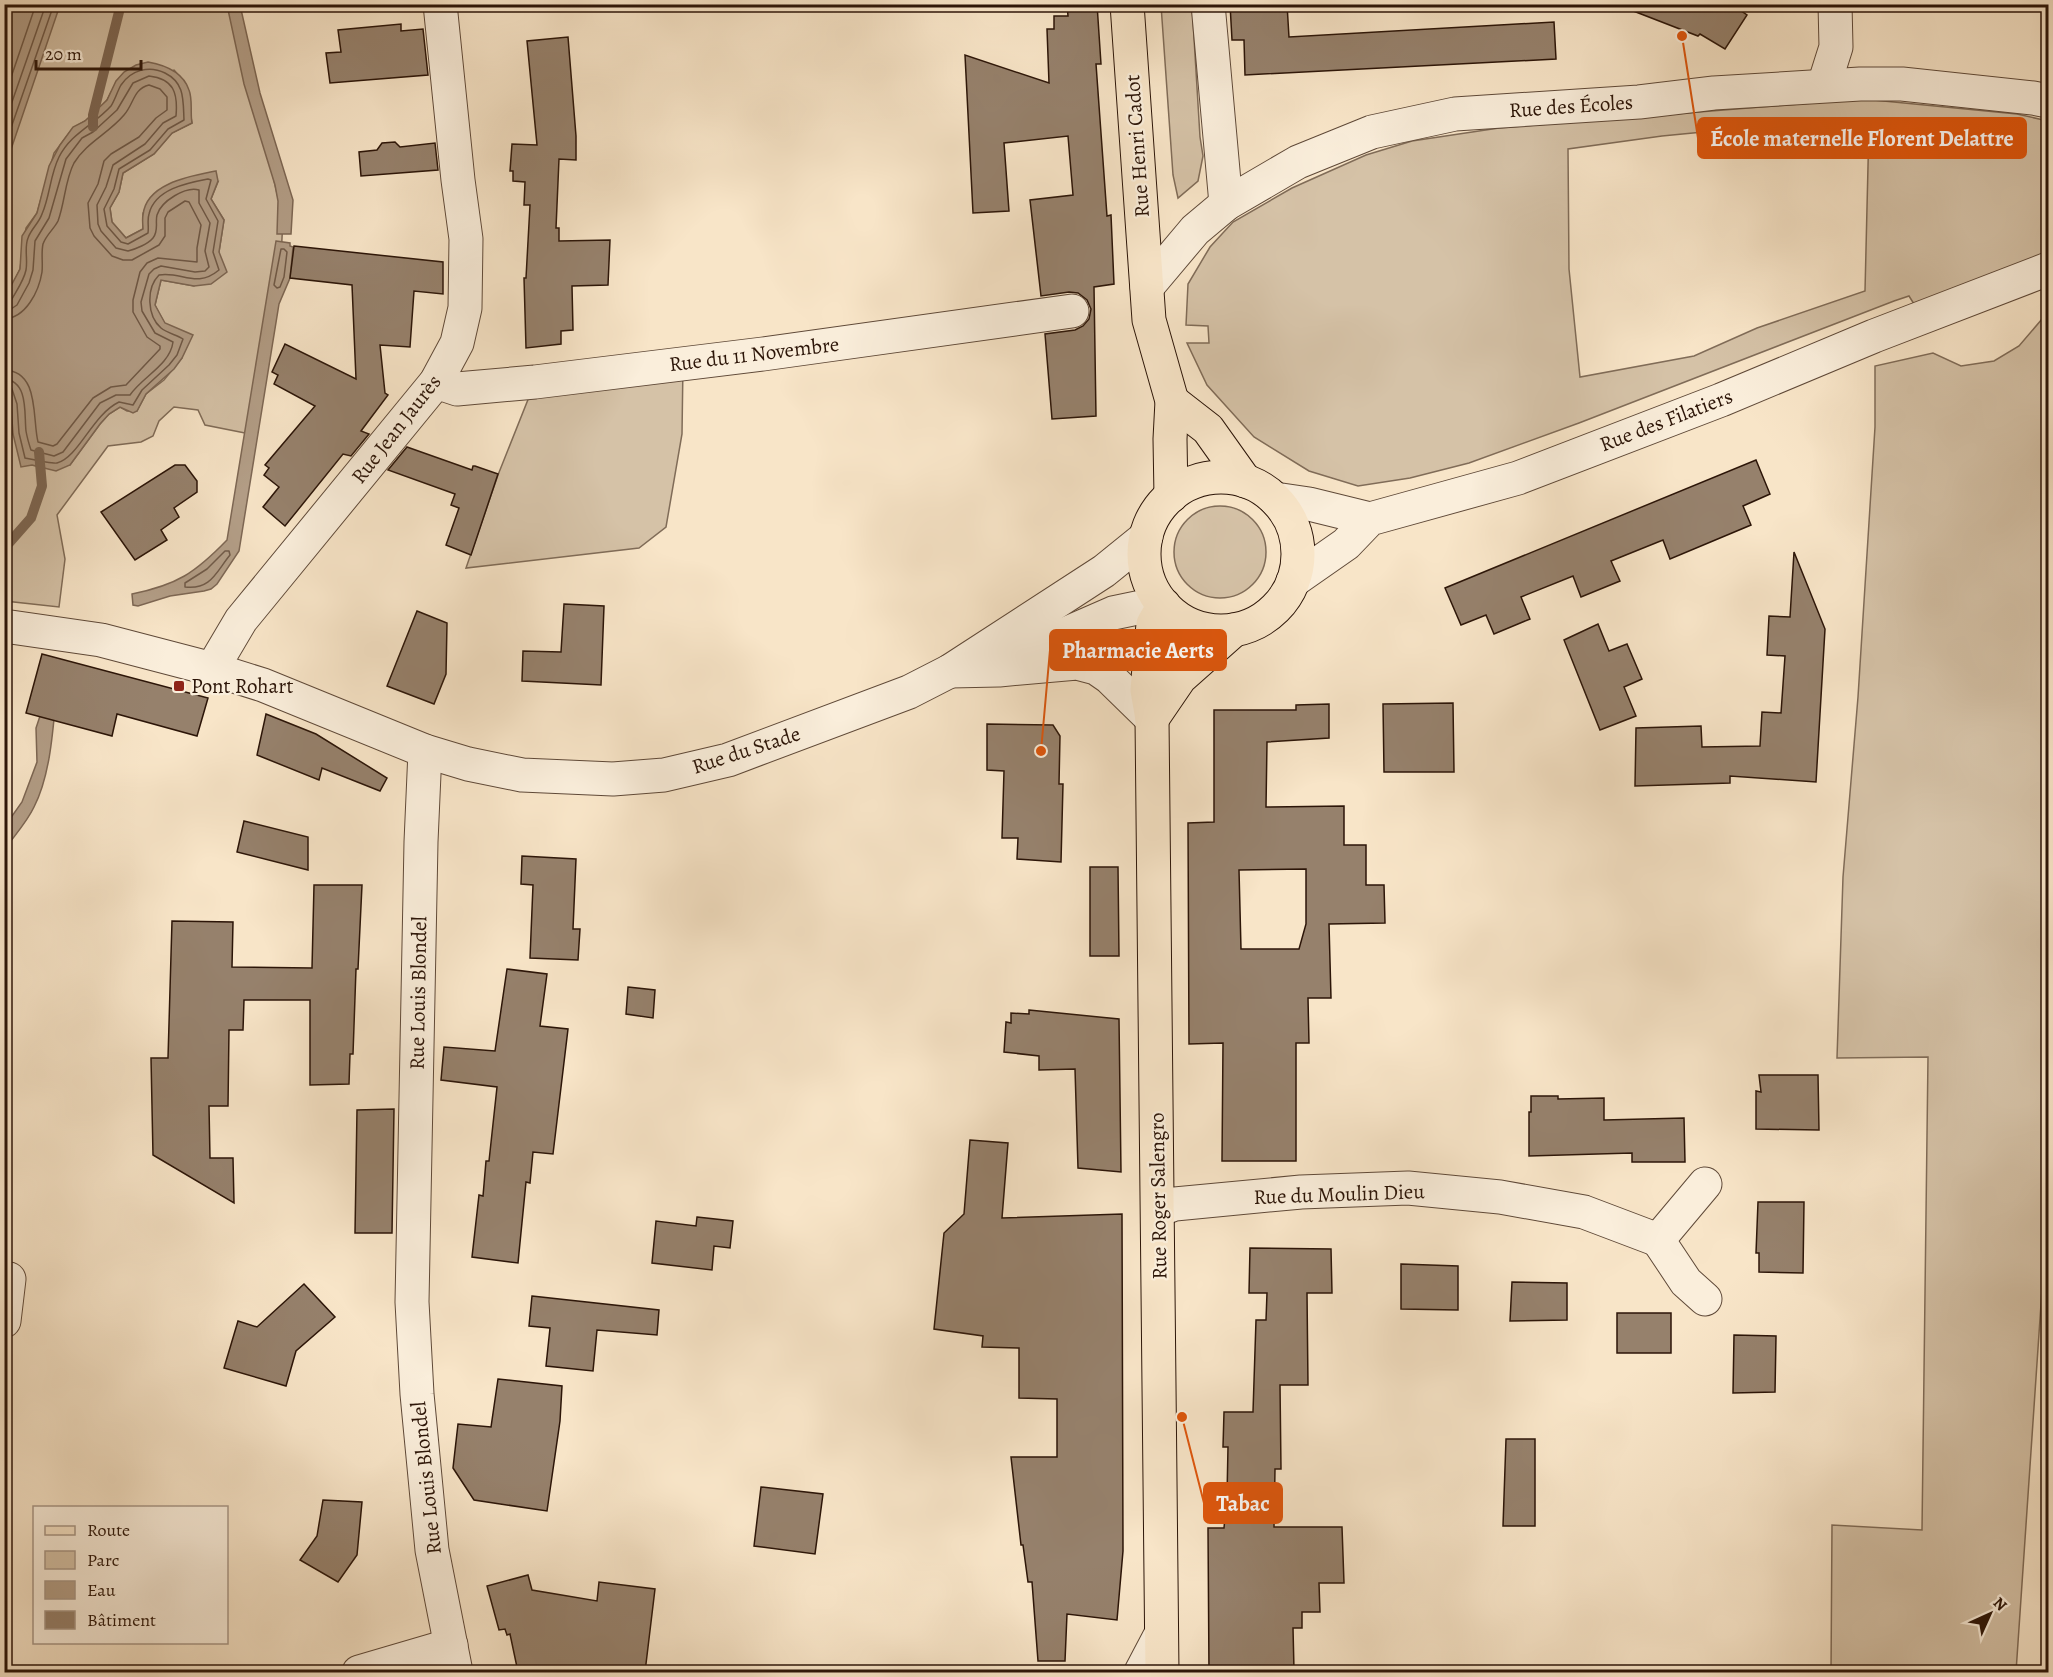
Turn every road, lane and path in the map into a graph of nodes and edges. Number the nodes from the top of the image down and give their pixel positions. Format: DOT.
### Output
graph roads {
  1 [pos="440,4"];
  2 [pos="1127,4"];
  3 [pos="1208,4"];
  4 [pos="1835,4"];
  5 [pos="1824,85"];
  6 [pos="2049,101"];
  7 [pos="1226,204"];
  8 [pos="2049,268"];
  9 [pos="1147,287"];
  10 [pos="1071,311"];
  11 [pos="436,382"];
  12 [pos="1172,401"];
  13 [pos="1245,481"];
  14 [pos="1171,496"];
  15 [pos="1275,499"];
  16 [pos="1370,519"];
  17 [pos="1146,537"];
  18 [pos="1293,581"];
  19 [pos="1162,604"];
  20 [pos="4,626"];
  21 [pos="1234,630"];
  22 [pos="212,669"];
  23 [pos="999,670"];
  24 [pos="950,671"];
  25 [pos="1152,719"];
  26 [pos="425,751"];
  27 [pos="1705,1184"];
  28 [pos="1158,1210"];
  29 [pos="1658,1240"];
  30 [pos="9,1279"];
  31 [pos="1706,1299"];
  32 [pos="4,1321"];
  33 [pos="1161,1634"];
  34 [pos="454,1659"];
  35 [pos="359,1672"];
  36 [pos="1141,1672"];
  37 [pos="1162,1672"];
  1 -- 11 [label="street, Rue Jean Jaurès"];
  2 -- 9 [label="main road, Rue Henri Cadot"];
  3 -- 7 [label="street"];
  4 -- 5 [label="street"];
  5 -- 6 [label="street, Rue des Écoles"];
  5 -- 7 [label="street, Rue des Écoles"];
  7 -- 9 [label="street, Rue des Écoles"];
  8 -- 16 [label="street, Rue des Filatiers"];
  9 -- 12 [label="main road, Rue Henri Cadot"];
  10 -- 11 [label="street, Rue du 11 Novembre"];
  11 -- 22 [label="street, Rue Jean Jaurès"];
  12 -- 13 [label="main road"];
  12 -- 14 [label="main road, Rue Henri Cadot"];
  13 -- 14 [label="main road"];
  13 -- 15 [label="main road"];
  14 -- 17 [label="main road"];
  15 -- 16 [label="street"];
  15 -- 18 [label="main road"];
  16 -- 18 [label="street"];
  17 -- 19 [label="main road"];
  17 -- 24 [label="street, Rue du Stade"];
  18 -- 21 [label="main road"];
  19 -- 21 [label="main road"];
  19 -- 23 [label="street, Rue du Stade"];
  19 -- 25 [label="main road, Rue Roger Salengro"];
  20 -- 22 [label="street"];
  21 -- 25 [label="main road"];
  22 -- 26 [label="street"];
  23 -- 24 [label="street, Rue du Stade"];
  23 -- 25 [label="street, Rue du Stade"];
  24 -- 26 [label="street, Rue du Stade"];
  25 -- 28 [label="main road, Rue Roger Salengro"];
  26 -- 34 [label="street, Rue Louis Blondel"];
  27 -- 29 [label="street"];
  28 -- 29 [label="street, Rue du Moulin Dieu"];
  28 -- 33 [label="main road, Rue Roger Salengro"];
  29 -- 31 [label="street"];
  30 -- 32 [label="street"];
  33 -- 36 [label="street"];
  33 -- 37 [label="main road, Rue Roger Salengro"];
  34 -- 35 [label="street"];
}
